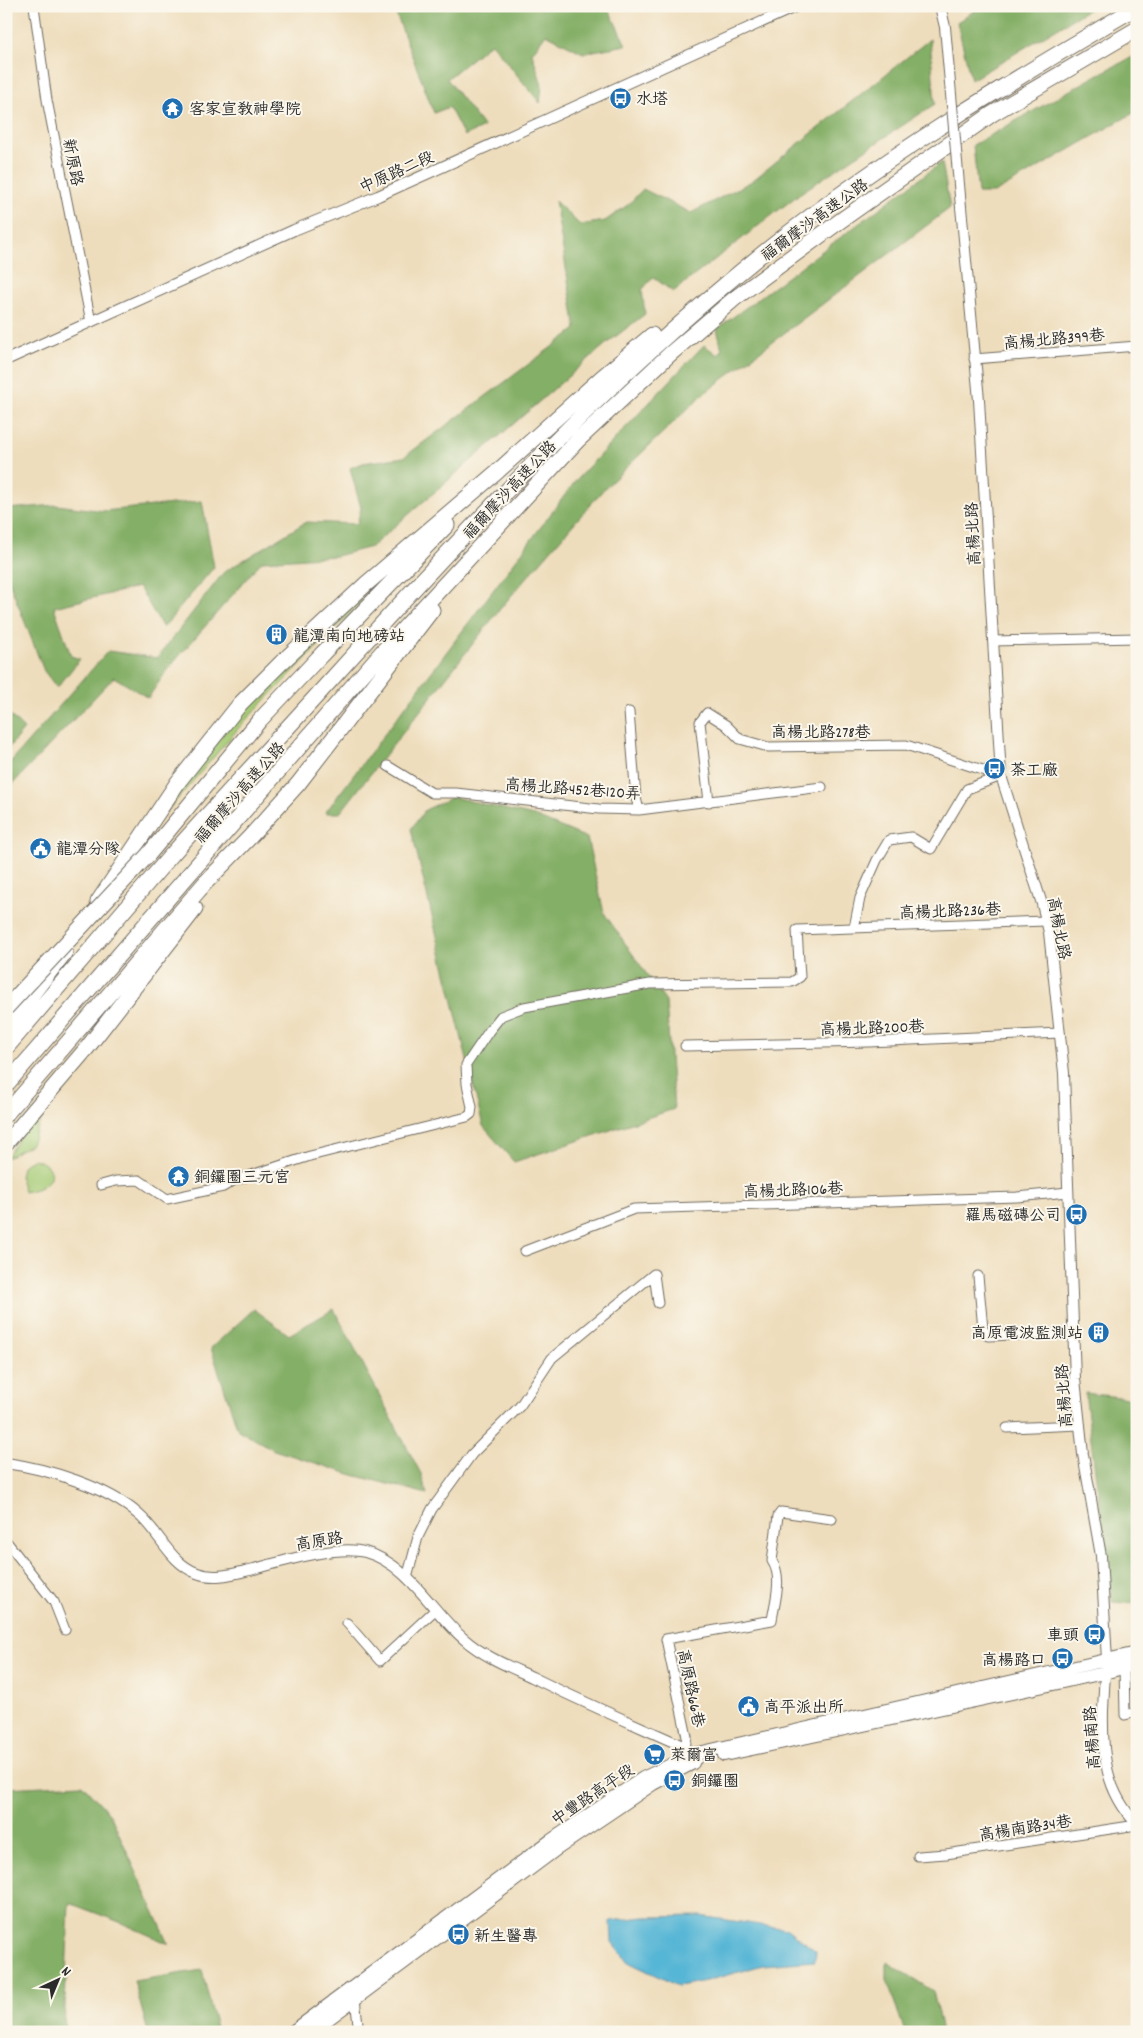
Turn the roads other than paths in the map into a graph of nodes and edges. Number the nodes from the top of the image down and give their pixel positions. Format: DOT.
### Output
graph roads {
  1 [pos="34,6"];
  2 [pos="797,6"];
  3 [pos="940,6"];
  4 [pos="1137,7"];
  5 [pos="1137,29"];
  6 [pos="769,249"];
  7 [pos="92,322"];
  8 [pos="1137,346"];
  9 [pos="974,359"];
  10 [pos="6,360"];
  11 [pos="498,471"];
  12 [pos="486,538"];
  13 [pos="1137,638"];
  14 [pos="993,641"];
  15 [pos="629,712"];
  16 [pos="388,766"];
  17 [pos="1001,776"];
  18 [pos="822,787"];
  19 [pos="709,802"];
  20 [pos="639,810"];
  21 [pos="249,838"];
  22 [pos="1046,920"];
  23 [pos="854,928"];
  24 [pos="6,1008"];
  25 [pos="6,1028"];
  26 [pos="1060,1033"];
  27 [pos="685,1046"];
  28 [pos="6,1048"];
  29 [pos="6,1085"];
  30 [pos="6,1114"];
  31 [pos="10,1138"];
  32 [pos="101,1185"];
  33 [pos="1068,1192"];
  34 [pos="525,1250"];
  35 [pos="978,1276"];
  36 [pos="658,1303"];
  37 [pos="1074,1333"];
  38 [pos="1080,1425"];
  39 [pos="1007,1428"];
  40 [pos="6,1463"];
  41 [pos="832,1519"];
  42 [pos="6,1540"];
  43 [pos="407,1578"];
  44 [pos="435,1610"];
  45 [pos="347,1623"];
  46 [pos="64,1630"];
  47 [pos="1137,1653"];
  48 [pos="1107,1660"];
  49 [pos="1131,1665"];
  50 [pos="1104,1673"];
  51 [pos="1137,1712"];
  52 [pos="690,1755"];
  53 [pos="1137,1825"];
  54 [pos="918,1856"];
  55 [pos="355,1999"];
  56 [pos="292,2032"];
  57 [pos="311,2032"];
  58 [pos="359,2032"];
  1 -- 7 [label="street, 新原路"];
  2 -- 7 [label="street, 中原路二段"];
  3 -- 9 [label="street, 高楊北路, bridge"];
  4 -- 6 [label="highway, 福爾摩沙高速公路"];
  5 -- 12 [label="highway, 福爾摩沙高速公路"];
  6 -- 11 [label="highway"];
  6 -- 28 [label="highway, 福爾摩沙高速公路"];
  7 -- 10 [label="street, 中原路二段"];
  8 -- 9 [label="street, 高楊北路399巷"];
  9 -- 14 [label="street, 高楊北路"];
  11 -- 24 [label="highway, bridge"];
  11 -- 25 [label="highway"];
  12 -- 21 [label="highway"];
  12 -- 29 [label="highway, 福爾摩沙高速公路"];
  13 -- 14 [label="street"];
  14 -- 17 [label="street, 高楊北路"];
  15 -- 20 [label="street"];
  16 -- 20 [label="street, 高楊北路452巷120弄"];
  17 -- 19 [label="street, 高楊北路278巷"];
  17 -- 22 [label="street, 高楊北路"];
  17 -- 23 [label="street"];
  18 -- 19 [label="street, 高楊北路452巷120弄"];
  19 -- 20 [label="street, 高楊北路452巷120弄"];
  21 -- 30 [label="highway"];
  21 -- 31 [label="highway"];
  22 -- 23 [label="street, 高楊北路236巷"];
  22 -- 26 [label="street, 高楊北路"];
  23 -- 32 [label="street, 高楊北路236巷"];
  26 -- 27 [label="street, 高楊北路200巷"];
  26 -- 33 [label="street, 高楊北路"];
  33 -- 34 [label="street, 高楊北路106巷"];
  33 -- 37 [label="street, 高楊北路"];
  35 -- 37 [label="street"];
  36 -- 43 [label="street"];
  37 -- 38 [label="street, 高楊北路"];
  38 -- 39 [label="street"];
  38 -- 48 [label="street, 高楊北路"];
  40 -- 43 [label="street, 高原路"];
  41 -- 52 [label="street, 高原路66巷"];
  42 -- 46 [label="street"];
  43 -- 44 [label="street, 高原路"];
  44 -- 45 [label="street"];
  44 -- 52 [label="street, 高原路"];
  47 -- 48 [label="main road, 中豐路高平段"];
  48 -- 50 [label="street, 高楊北路"];
  48 -- 52 [label="main road, 中豐路高平段"];
  49 -- 50 [label="main road, 中豐路高平段"];
  49 -- 51 [label="street"];
  50 -- 52 [label="main road, 中豐路高平段"];
  50 -- 53 [label="street, 高楊南路"];
  52 -- 55 [label="main road, 中豐路高平段"];
  52 -- 56 [label="main road, 中豐路高平段"];
  53 -- 54 [label="street, 高楊南路34巷"];
  55 -- 57 [label="main road, 中豐路高平段"];
  55 -- 58 [label="street"];
}
